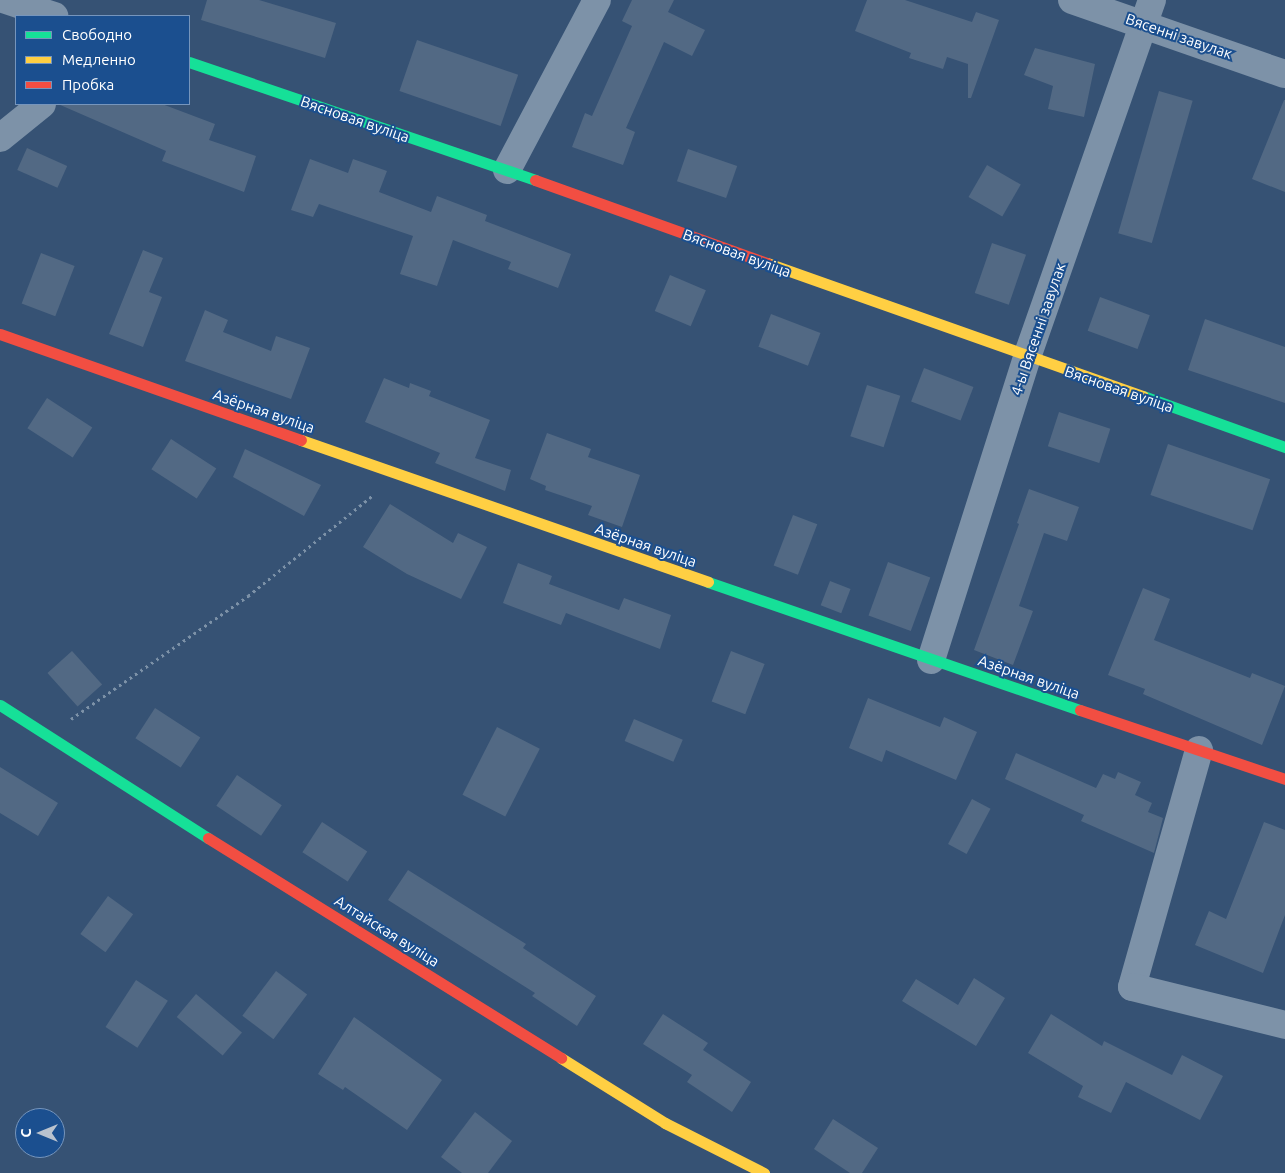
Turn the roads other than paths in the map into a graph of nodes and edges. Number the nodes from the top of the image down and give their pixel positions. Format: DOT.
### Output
graph roads {
  1 [pos="6,0"];
  2 [pos="597,0"];
  3 [pos="1072,0"];
  4 [pos="1148,12"];
  5 [pos="51,15"];
  6 [pos="190,62"];
  7 [pos="1285,74"];
  8 [pos="41,105"];
  9 [pos="0,138"];
  10 [pos="507,170"];
  11 [pos="0,334"];
  12 [pos="1027,357"];
  13 [pos="1285,447"];
  14 [pos="931,660"];
  15 [pos="0,704"];
  16 [pos="1199,750"];
  17 [pos="1285,778"];
  18 [pos="1285,1025"];
  19 [pos="764,1173"];
  1 -- 5 [label="street"];
  2 -- 10 [label="street"];
  3 -- 4 [label="street, Вясенні завулак"];
  4 -- 7 [label="street, Вясенні завулак"];
  4 -- 12 [label="street, 4-ы Вясенні завулак"];
  6 -- 10 [label="street, Вясновая вуліца"];
  8 -- 9 [label="street"];
  10 -- 12 [label="street, Вясновая вуліца"];
  11 -- 14 [label="street, Азёрная вуліца"];
  12 -- 13 [label="street, Вясновая вуліца"];
  12 -- 14 [label="street, 4-ы Вясенні завулак"];
  14 -- 16 [label="street, Азёрная вуліца"];
  15 -- 19 [label="street, Алтайская вуліца"];
  16 -- 17 [label="street, Азёрная вуліца"];
  16 -- 18 [label="street"];
}
